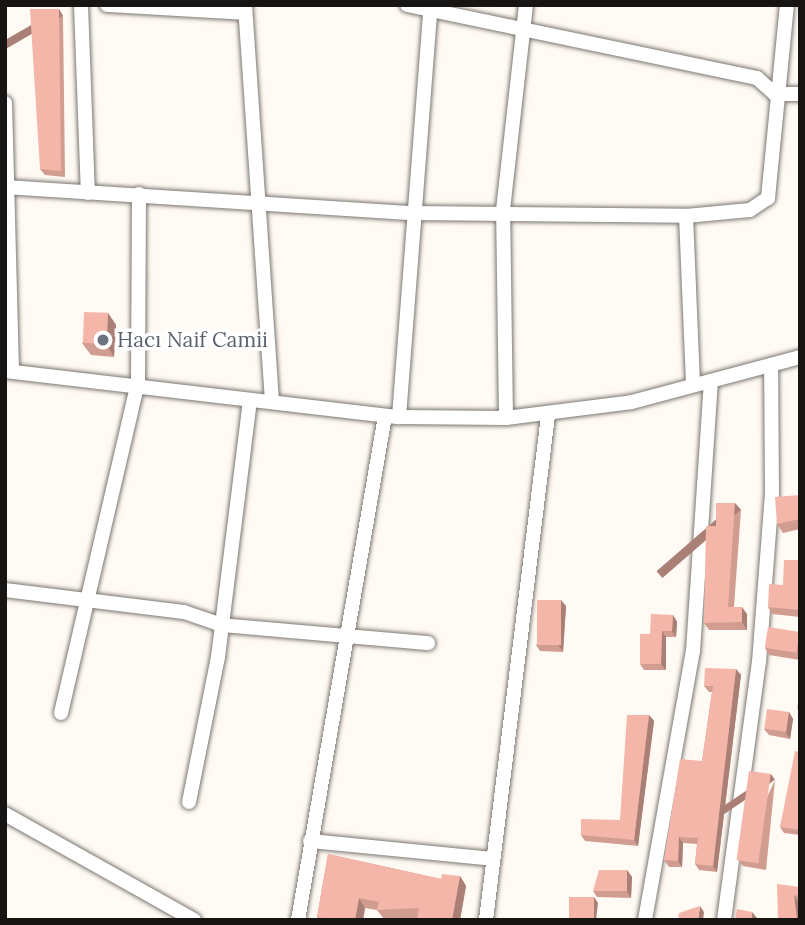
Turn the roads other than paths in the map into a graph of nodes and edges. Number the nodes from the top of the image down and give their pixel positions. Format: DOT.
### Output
graph roads {
  1 [pos="81,5"];
  2 [pos="107,5"];
  3 [pos="407,5"];
  4 [pos="526,5"];
  5 [pos="787,5"];
  6 [pos="430,8"];
  7 [pos="245,9"];
  8 [pos="523,29"];
  9 [pos="775,94"];
  10 [pos="800,94"];
  11 [pos="5,103"];
  12 [pos="7,188"];
  13 [pos="88,193"];
  14 [pos="139,194"];
  15 [pos="258,206"];
  16 [pos="503,210"];
  17 [pos="412,212"];
  18 [pos="686,216"];
  19 [pos="800,357"];
  20 [pos="771,365"];
  21 [pos="8,371"];
  22 [pos="138,382"];
  23 [pos="711,382"];
  24 [pos="693,385"];
  25 [pos="250,400"];
  26 [pos="272,400"];
  27 [pos="548,416"];
  28 [pos="392,417"];
  29 [pos="506,418"];
  30 [pos="5,590"];
  31 [pos="86,603"];
  32 [pos="221,625"];
  33 [pos="345,637"];
  34 [pos="428,643"];
  35 [pos="61,713"];
  36 [pos="189,803"];
  37 [pos="5,814"];
  38 [pos="310,841"];
  39 [pos="493,859"];
  40 [pos="194,920"];
  41 [pos="298,920"];
  42 [pos="486,920"];
  43 [pos="645,920"];
  44 [pos="723,920"];
  1 -- 13 [label="street"];
  2 -- 7 [label="street"];
  3 -- 6 [label="street"];
  4 -- 8 [label="street"];
  5 -- 9 [label="street"];
  6 -- 8 [label="street"];
  6 -- 17 [label="street"];
  7 -- 15 [label="street"];
  8 -- 9 [label="street"];
  8 -- 16 [label="street"];
  9 -- 10 [label="street"];
  9 -- 18 [label="street"];
  11 -- 12 [label="street"];
  12 -- 13 [label="street"];
  12 -- 21 [label="street"];
  13 -- 14 [label="street"];
  14 -- 15 [label="street"];
  14 -- 22 [label="street"];
  15 -- 17 [label="street"];
  15 -- 26 [label="street"];
  16 -- 17 [label="street"];
  16 -- 18 [label="street"];
  16 -- 29 [label="street"];
  17 -- 28 [label="street"];
  18 -- 24 [label="street"];
  19 -- 20 [label="street"];
  20 -- 23 [label="street"];
  20 -- 44 [label="street"];
  21 -- 22 [label="street"];
  22 -- 25 [label="street"];
  22 -- 31 [label="street"];
  23 -- 24 [label="street"];
  23 -- 43 [label="street"];
  24 -- 27 [label="street"];
  25 -- 26 [label="street"];
  25 -- 32 [label="street"];
  26 -- 28 [label="street"];
  27 -- 29 [label="street"];
  27 -- 39 [label="street"];
  28 -- 29 [label="street"];
  28 -- 33 [label="street"];
  30 -- 31 [label="street"];
  31 -- 32 [label="street"];
  31 -- 35 [label="street"];
  32 -- 33 [label="street"];
  32 -- 36 [label="street"];
  33 -- 34 [label="street"];
  33 -- 38 [label="street"];
  37 -- 40 [label="street"];
  38 -- 39 [label="street"];
  38 -- 41 [label="street"];
  39 -- 42 [label="street"];
}
